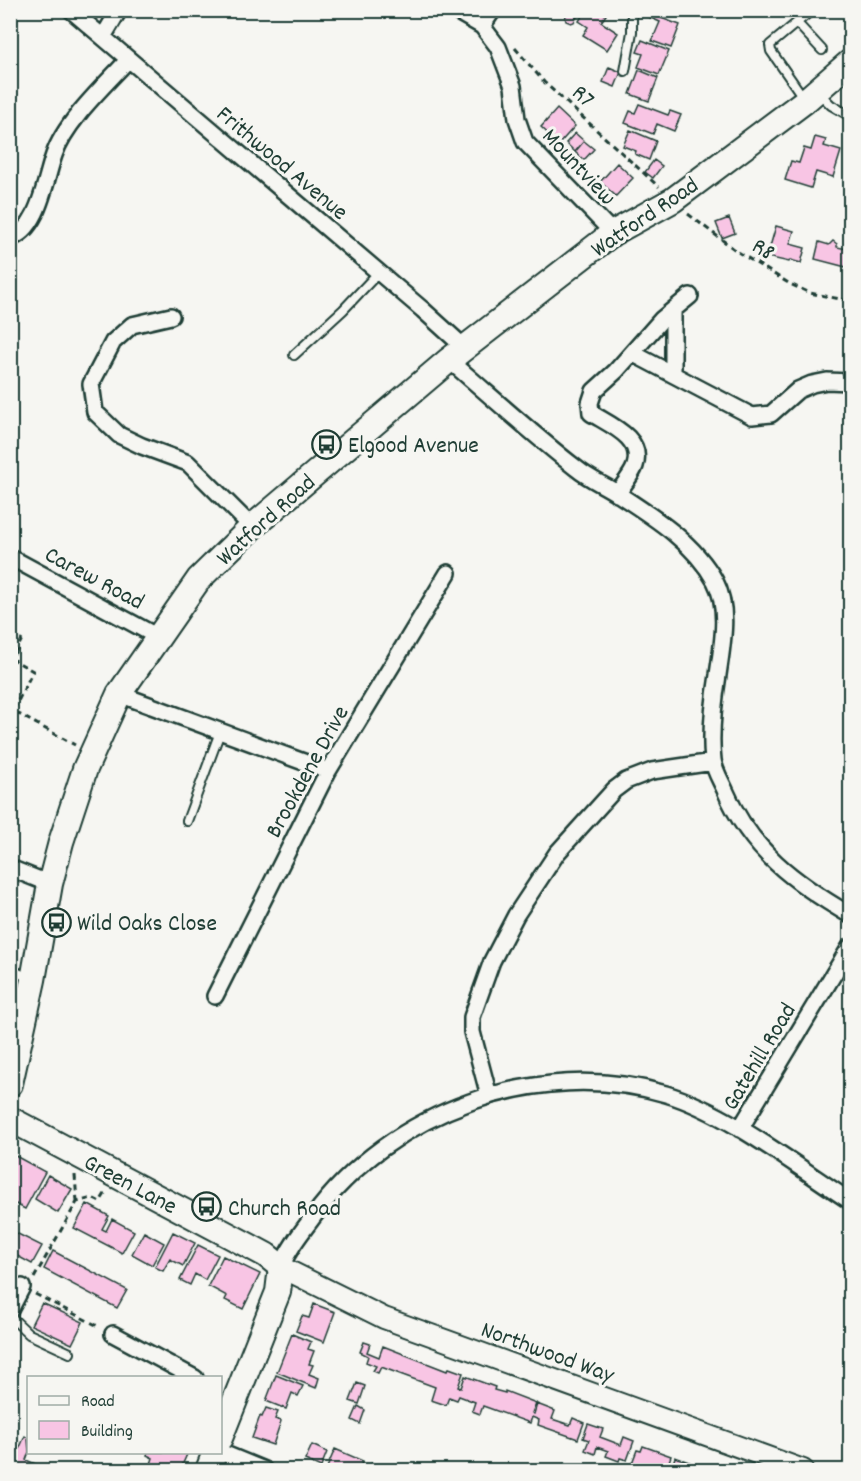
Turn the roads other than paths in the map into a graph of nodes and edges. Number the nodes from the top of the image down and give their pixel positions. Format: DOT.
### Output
graph roads {
  1 [pos="71,10"];
  2 [pos="119,10"];
  3 [pos="493,10"];
  4 [pos="632,10"];
  5 [pos="812,10"];
  6 [pos="456,11"];
  7 [pos="796,23"];
  8 [pos="483,26"];
  9 [pos="103,37"];
  10 [pos="822,51"];
  11 [pos="128,60"];
  12 [pos="850,62"];
  13 [pos="625,71"];
  14 [pos="811,96"];
  15 [pos="850,116"];
  16 [pos="613,233"];
  17 [pos="10,238"];
  18 [pos="379,272"];
  19 [pos="690,296"];
  20 [pos="673,310"];
  21 [pos="171,316"];
  22 [pos="632,353"];
  23 [pos="457,354"];
  24 [pos="294,355"];
  25 [pos="673,374"];
  26 [pos="850,382"];
  27 [pos="617,494"];
  28 [pos="252,527"];
  29 [pos="11,558"];
  30 [pos="448,573"];
  31 [pos="158,637"];
  32 [pos="119,694"];
  33 [pos="220,732"];
  34 [pos="713,762"];
  35 [pos="328,771"];
  36 [pos="187,821"];
  37 [pos="10,868"];
  38 [pos="50,884"];
  39 [pos="850,915"];
  40 [pos="850,947"];
  41 [pos="10,969"];
  42 [pos="33,980"];
  43 [pos="214,996"];
  44 [pos="10,1084"];
  45 [pos="489,1096"];
  46 [pos="10,1119"];
  47 [pos="740,1129"];
  48 [pos="850,1201"];
  49 [pos="281,1267"];
  50 [pos="25,1289"];
  51 [pos="10,1310"];
  52 [pos="10,1316"];
  53 [pos="113,1334"];
  54 [pos="70,1353"];
  55 [pos="193,1376"];
  56 [pos="228,1395"];
  57 [pos="222,1426"];
  58 [pos="222,1453"];
  59 [pos="214,1454"];
  60 [pos="208,1470"];
  61 [pos="264,1470"];
  62 [pos="803,1470"];
  1 -- 9 [label="street, Frithwood Avenue"];
  2 -- 9 [label="street"];
  3 -- 8 [label="street"];
  4 -- 13 [label="lane"];
  5 -- 7 [label="lane"];
  6 -- 8 [label="street, Mountview"];
  7 -- 10 [label="lane"];
  7 -- 14 [label="lane"];
  8 -- 16 [label="street, Mountview"];
  9 -- 11 [label="street, Frithwood Avenue"];
  11 -- 17 [label="street"];
  11 -- 18 [label="street, Frithwood Avenue"];
  12 -- 14 [label="main road, Watford Road"];
  14 -- 15 [label="lane"];
  14 -- 16 [label="main road, Watford Road"];
  16 -- 23 [label="main road, Watford Road"];
  18 -- 23 [label="street, Frithwood Avenue"];
  18 -- 24 [label="lane"];
  19 -- 20 [label="street"];
  20 -- 22 [label="street"];
  20 -- 25 [label="street"];
  21 -- 28 [label="street"];
  22 -- 25 [label="street"];
  22 -- 27 [label="street"];
  23 -- 27 [label="street"];
  23 -- 28 [label="main road, Watford Road"];
  25 -- 26 [label="street"];
  27 -- 34 [label="street"];
  28 -- 31 [label="main road, Watford Road"];
  29 -- 31 [label="street, Carew Road"];
  30 -- 35 [label="street, Brookdene Drive"];
  31 -- 32 [label="main road, Watford Road"];
  32 -- 33 [label="street"];
  32 -- 38 [label="main road, Watford Road"];
  33 -- 35 [label="street"];
  33 -- 36 [label="lane"];
  34 -- 39 [label="street"];
  34 -- 45 [label="street"];
  35 -- 43 [label="street, Brookdene Drive"];
  37 -- 38 [label="street"];
  38 -- 42 [label="main road, Watford Road"];
  40 -- 47 [label="street, Gatehill Road"];
  41 -- 42 [label="lane"];
  42 -- 44 [label="main road, Watford Road"];
  45 -- 47 [label="street, Gatehill Road"];
  45 -- 49 [label="street, Gatehill Road"];
  46 -- 49 [label="main road, Green Lane"];
  47 -- 48 [label="street"];
  49 -- 56 [label="main road"];
  49 -- 62 [label="street, Northwood Way"];
  50 -- 51 [label="street"];
  52 -- 54 [label="lane"];
  53 -- 55 [label="street"];
  56 -- 57 [label="main road"];
  58 -- 61 [label="street"];
  59 -- 60 [label="main road"];
}
